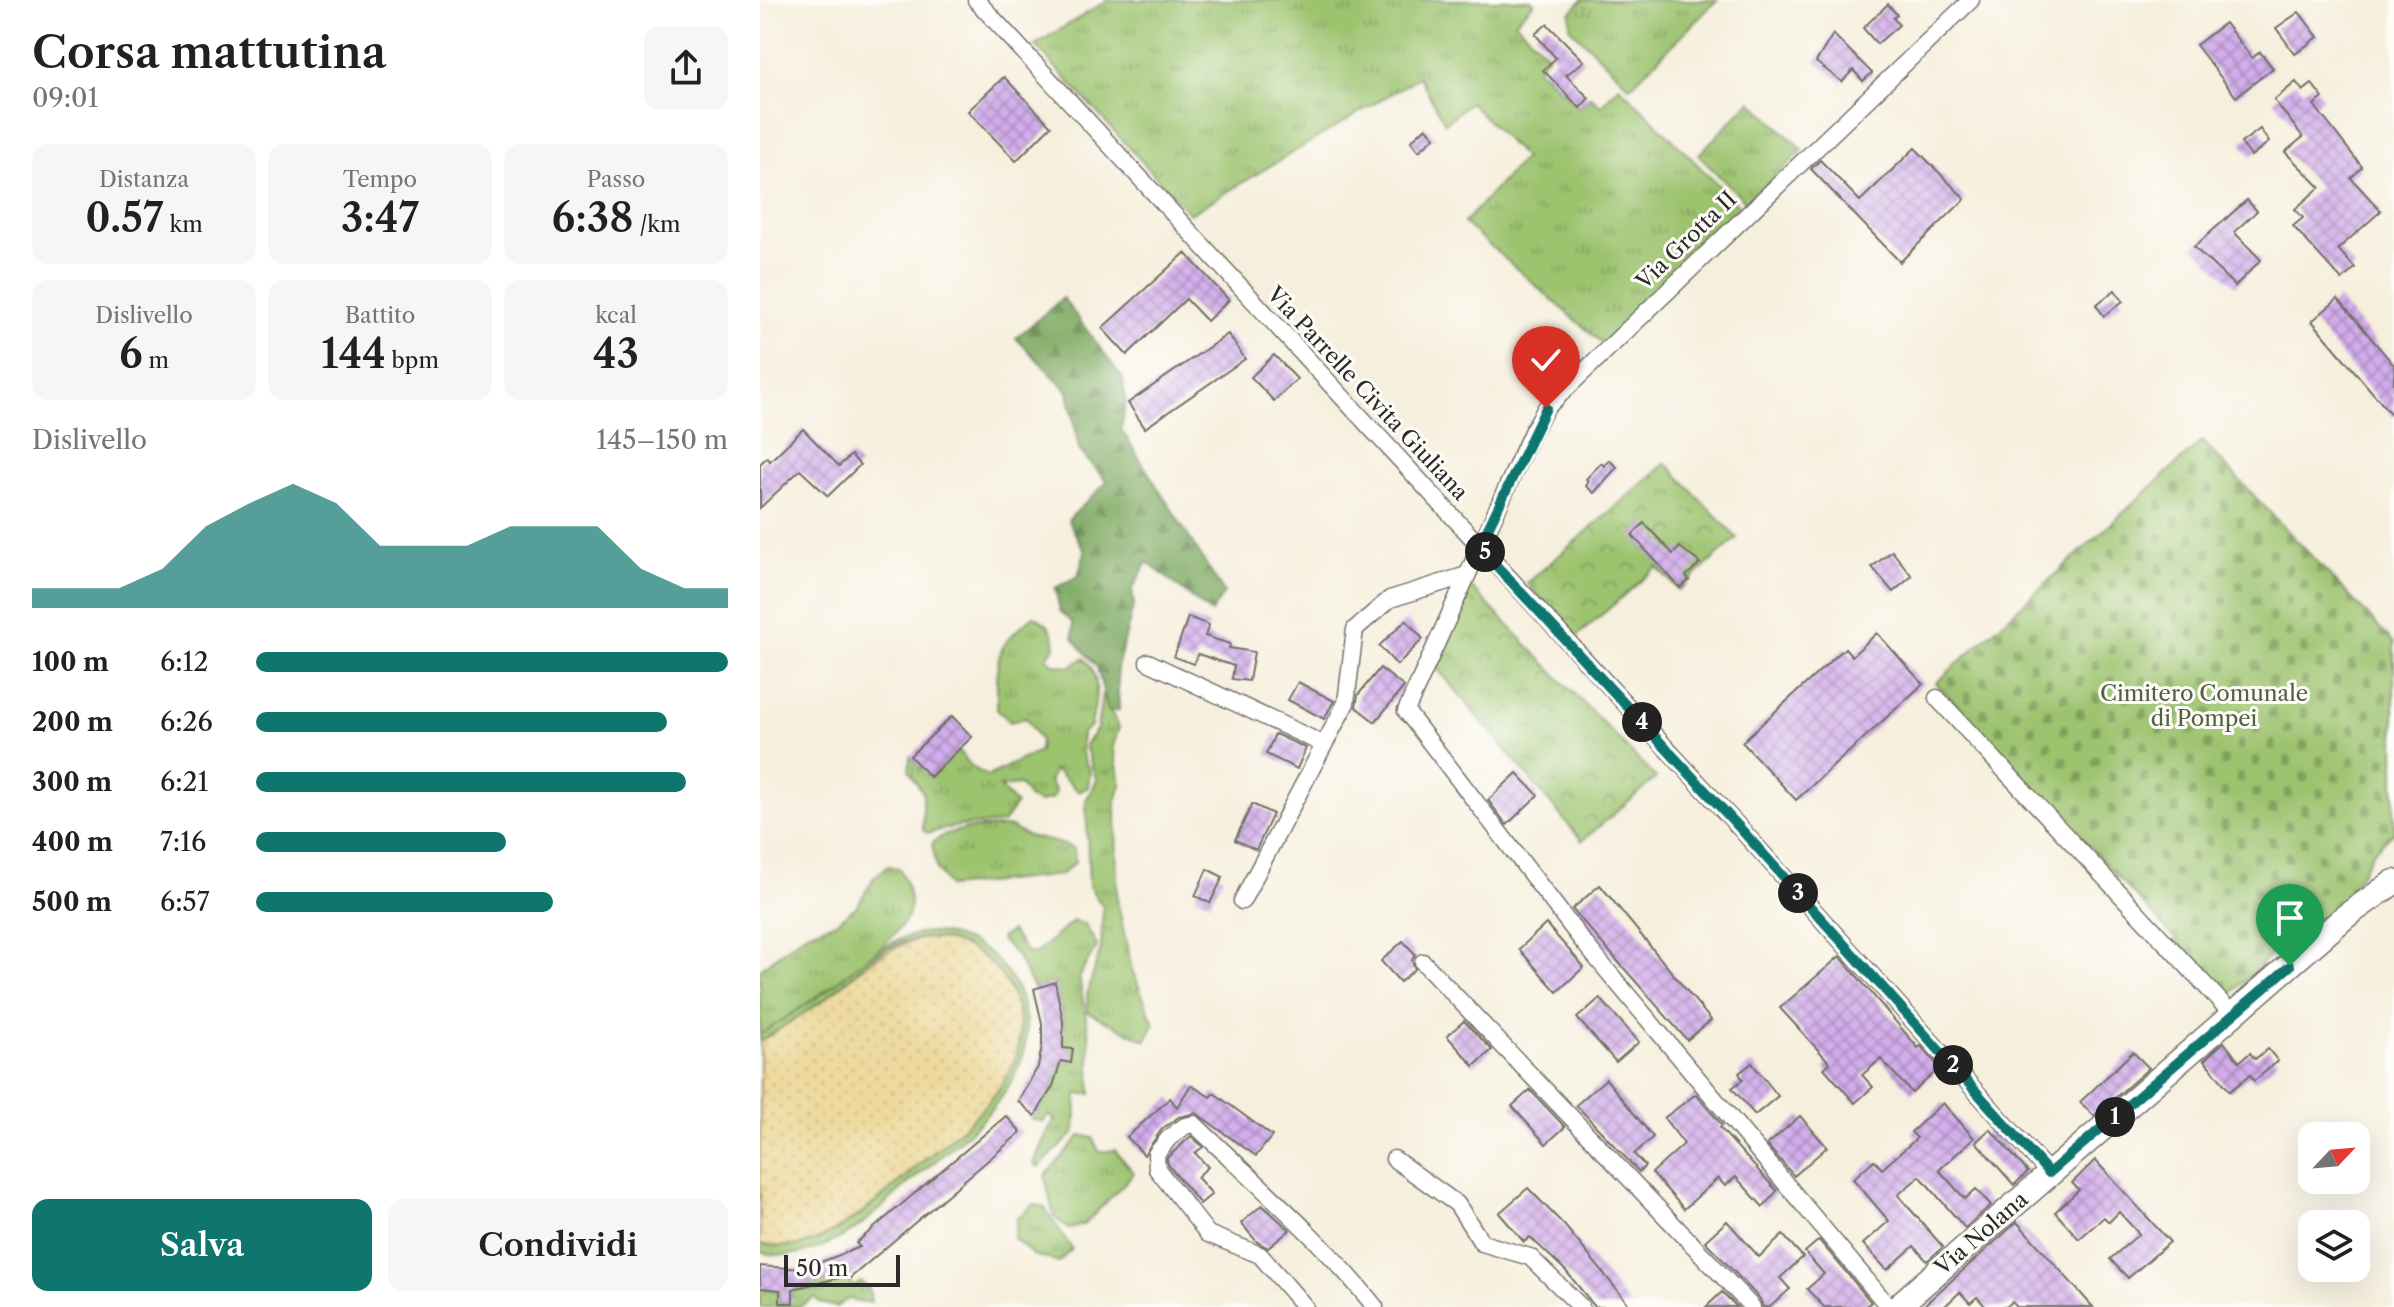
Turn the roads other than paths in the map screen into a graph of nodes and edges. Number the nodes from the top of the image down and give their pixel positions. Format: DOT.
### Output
graph roads {
  1 [pos="976,0"];
  2 [pos="1971,0"];
  3 [pos="1479,547"];
  4 [pos="1467,575"];
  5 [pos="1148,662"];
  6 [pos="1937,698"];
  7 [pos="1323,744"];
  8 [pos="2394,882"];
  9 [pos="1242,901"];
  10 [pos="1423,962"];
  11 [pos="2234,1016"];
  12 [pos="1394,1159"];
  13 [pos="2049,1173"];
  14 [pos="1899,1306"];
  15 [pos="1305,1307"];
  16 [pos="1375,1307"];
  17 [pos="1581,1307"];
  18 [pos="1752,1307"];
  1 -- 3 [label="street, Via Parrelle Civita Giuliana"];
  2 -- 3 [label="street, Via Grotta II"];
  3 -- 4 [label="street, Via Grotta II"];
  3 -- 13 [label="street, Via Parrelle Civita Giuliana"];
  4 -- 7 [label="street"];
  4 -- 14 [label="street, Via Grotta II"];
  5 -- 7 [label="street"];
  6 -- 11 [label="street"];
  7 -- 9 [label="street"];
  8 -- 11 [label="street, Via Nolana"];
  10 -- 18 [label="street"];
  11 -- 13 [label="street, Via Nolana"];
  12 -- 17 [label="street"];
  13 -- 14 [label="street, Via Nolana"];
  15 -- 16 [label="street"];
}
